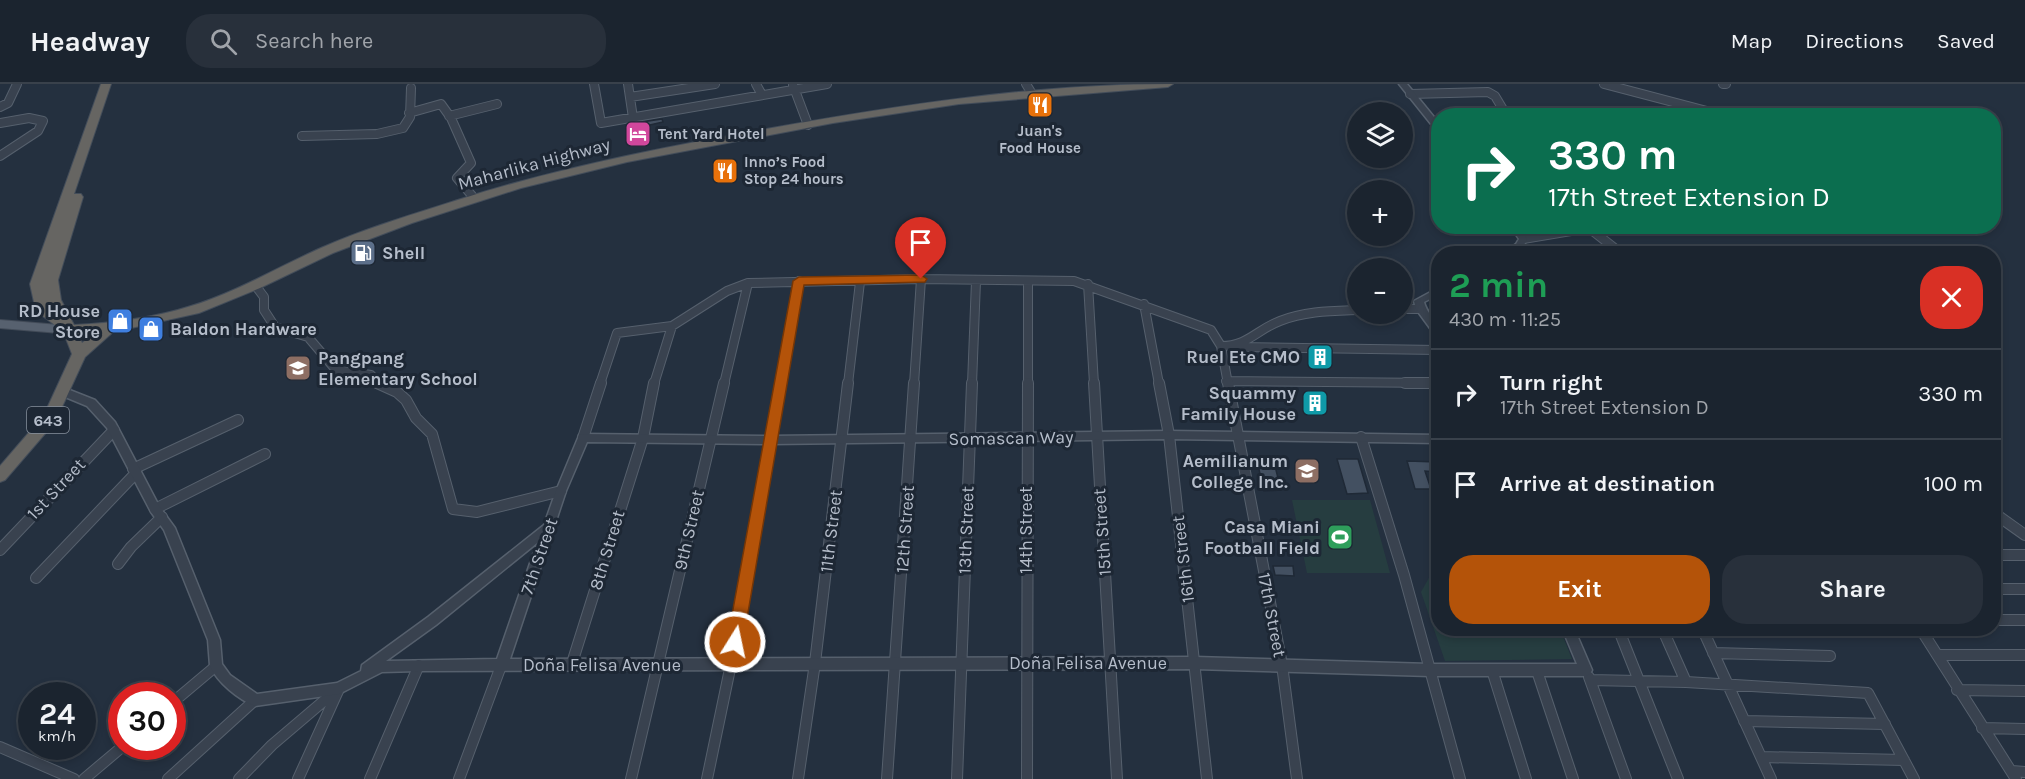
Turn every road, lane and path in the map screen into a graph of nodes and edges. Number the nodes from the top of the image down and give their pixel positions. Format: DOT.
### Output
graph roads {
  1 [pos="17,84"];
  2 [pos="106,84"];
  3 [pos="113,84"];
  4 [pos="594,84"];
  5 [pos="628,84"];
  6 [pos="715,84"];
  7 [pos="756,84"];
  8 [pos="827,84"];
  9 [pos="1026,84"];
  10 [pos="1168,84"];
  11 [pos="1402,84"];
  12 [pos="1604,84"];
  13 [pos="794,87"];
  14 [pos="411,88"];
  15 [pos="1410,94"];
  16 [pos="762,95"];
  17 [pos="1034,97"];
  18 [pos="630,98"];
  19 [pos="497,104"];
  20 [pos="0,107"];
  21 [pos="1502,108"];
  22 [pos="1700,108"];
  23 [pos="409,113"];
  24 [pos="449,116"];
  25 [pos="633,118"];
  26 [pos="1431,119"];
  27 [pos="0,123"];
  28 [pos="808,125"];
  29 [pos="302,136"];
  30 [pos="0,156"];
  31 [pos="474,198"];
  32 [pos="1520,234"];
  33 [pos="1549,234"];
  34 [pos="1596,234"];
  35 [pos="1523,238"];
  36 [pos="1520,246"];
  37 [pos="1610,246"];
  38 [pos="921,279"];
  39 [pos="799,281"];
  40 [pos="976,281"];
  41 [pos="1028,281"];
  42 [pos="748,282"];
  43 [pos="860,282"];
  44 [pos="1088,284"];
  45 [pos="255,285"];
  46 [pos="1431,295"];
  47 [pos="1144,304"];
  48 [pos="1413,309"];
  49 [pos="1421,309"];
  50 [pos="1347,310"];
  51 [pos="1431,323"];
  52 [pos="0,324"];
  53 [pos="672,326"];
  54 [pos="109,328"];
  55 [pos="70,330"];
  56 [pos="1221,346"];
  57 [pos="1240,346"];
  58 [pos="1431,350"];
  59 [pos="79,354"];
  60 [pos="1226,381"];
  61 [pos="1431,383"];
  62 [pos="62,391"];
  63 [pos="238,420"];
  64 [pos="114,430"];
  65 [pos="1168,435"];
  66 [pos="1238,436"];
  67 [pos="1096,437"];
  68 [pos="1360,437"];
  69 [pos="583,438"];
  70 [pos="643,438"];
  71 [pos="843,438"];
  72 [pos="912,438"];
  73 [pos="969,438"];
  74 [pos="1026,438"];
  75 [pos="1431,439"];
  76 [pos="713,440"];
  77 [pos="770,440"];
  78 [pos="265,454"];
  79 [pos="134,471"];
  80 [pos="0,476"];
  81 [pos="561,491"];
  82 [pos="158,513"];
  83 [pos="2001,521"];
  84 [pos="550,527"];
  85 [pos="2025,535"];
  86 [pos="0,550"];
  87 [pos="2001,555"];
  88 [pos="2025,555"];
  89 [pos="118,564"];
  90 [pos="36,578"];
  91 [pos="2001,589"];
  92 [pos="2025,589"];
  93 [pos="2001,620"];
  94 [pos="2025,620"];
  95 [pos="1571,636"];
  96 [pos="1621,636"];
  97 [pos="1666,636"];
  98 [pos="1706,636"];
  99 [pos="1925,636"];
  100 [pos="1713,653"];
  101 [pos="2025,655"];
  102 [pos="1830,656"];
  103 [pos="1937,656"];
  104 [pos="572,663"];
  105 [pos="815,663"];
  106 [pos="896,663"];
  107 [pos="962,663"];
  108 [pos="1026,663"];
  109 [pos="1110,663"];
  110 [pos="1195,663"];
  111 [pos="731,664"];
  112 [pos="419,665"];
  113 [pos="658,665"];
  114 [pos="1282,665"];
  115 [pos="216,666"];
  116 [pos="501,666"];
  117 [pos="1430,670"];
  118 [pos="1492,670"];
  119 [pos="1537,671"];
  120 [pos="1588,675"];
  121 [pos="1640,681"];
  122 [pos="1686,682"];
  123 [pos="1728,686"];
  124 [pos="339,688"];
  125 [pos="1957,690"];
  126 [pos="186,691"];
  127 [pos="2025,691"];
  128 [pos="255,700"];
  129 [pos="1744,721"];
  130 [pos="1885,724"];
  131 [pos="1982,728"];
  132 [pos="2025,729"];
  133 [pos="0,747"];
  134 [pos="1761,757"];
  135 [pos="108,759"];
  136 [pos="1904,760"];
  137 [pos="2025,772"];
  138 [pos="2014,775"];
  139 [pos="74,779"];
  140 [pos="84,779"];
  141 [pos="168,779"];
  142 [pos="239,779"];
  143 [pos="298,779"];
  144 [pos="370,779"];
  145 [pos="459,779"];
  146 [pos="631,779"];
  147 [pos="707,779"];
  148 [pos="798,779"];
  149 [pos="887,779"];
  150 [pos="957,779"];
  151 [pos="1027,779"];
  152 [pos="1117,779"];
  153 [pos="1207,779"];
  154 [pos="1298,779"];
  155 [pos="1460,779"];
  156 [pos="1526,779"];
  157 [pos="1573,779"];
  158 [pos="1626,779"];
  159 [pos="1678,779"];
  160 [pos="1771,779"];
  161 [pos="1914,779"];
  1 -- 20 [label="street"];
  2 -- 55 [label="highway"];
  3 -- 55 [label="highway"];
  4 -- 25 [label="street"];
  5 -- 18 [label="street"];
  6 -- 18 [label="street"];
  7 -- 16 [label="street"];
  8 -- 13 [label="street"];
  9 -- 17 [label="street"];
  10 -- 17 [label="highway, Maharlika Highway"];
  11 -- 15 [label="street"];
  12 -- 22 [label="street"];
  13 -- 16 [label="street"];
  13 -- 28 [label="street"];
  14 -- 23 [label="street"];
  15 -- 21 [label="street"];
  15 -- 26 [label="street"];
  16 -- 25 [label="street"];
  17 -- 28 [label="highway, Maharlika Highway"];
  18 -- 25 [label="street"];
  19 -- 24 [label="street"];
  23 -- 24 [label="street"];
  23 -- 29 [label="street"];
  24 -- 31 [label="street"];
  27 -- 30 [label="street"];
  28 -- 31 [label="highway, Maharlika Highway"];
  31 -- 45 [label="highway, Maharlika Highway"];
  32 -- 35 [label="street"];
  33 -- 35 [label="street"];
  34 -- 37 [label="street"];
  35 -- 36 [label="street"];
  38 -- 40 [label="street"];
  38 -- 43 [label="street"];
  38 -- 72 [label="street, 12th Street"];
  39 -- 42 [label="street"];
  39 -- 43 [label="street"];
  39 -- 77 [label="street"];
  40 -- 41 [label="street"];
  40 -- 73 [label="street, 13th Street"];
  41 -- 44 [label="street"];
  41 -- 74 [label="street, 14th Street"];
  42 -- 53 [label="street"];
  42 -- 76 [label="street, 9th Street"];
  43 -- 71 [label="street, 11th Street"];
  44 -- 47 [label="street"];
  44 -- 67 [label="street, 15th Street"];
  45 -- 54 [label="highway, Maharlika Highway"];
  45 -- 81 [label="street"];
  46 -- 49 [label="street"];
  47 -- 56 [label="street"];
  47 -- 65 [label="street, 16th Street"];
  48 -- 49 [label="street"];
  49 -- 51 [label="street"];
  50 -- 57 [label="street"];
  52 -- 55 [label="main road"];
  53 -- 69 [label="street, 7th Street"];
  53 -- 70 [label="street, 8th Street"];
  54 -- 55 [label="highway, Maharlika Highway"];
  54 -- 59 [label="highway, 643"];
  55 -- 59 [label="highway"];
  56 -- 57 [label="street"];
  56 -- 60 [label="street, 17th Street"];
  57 -- 58 [label="street"];
  59 -- 62 [label="highway, 643"];
  60 -- 61 [label="street"];
  60 -- 66 [label="street, 17th Street"];
  62 -- 64 [label="street"];
  62 -- 80 [label="highway, 643"];
  63 -- 79 [label="street"];
  64 -- 79 [label="street"];
  64 -- 86 [label="street, 1st Street"];
  65 -- 66 [label="street, Somascan Way"];
  65 -- 67 [label="street, Somascan Way"];
  65 -- 110 [label="street, 16th Street"];
  66 -- 68 [label="street, Somascan Way"];
  66 -- 114 [label="street, 17th Street"];
  67 -- 74 [label="street, Somascan Way"];
  67 -- 109 [label="street, 15th Street"];
  68 -- 75 [label="street, Somascan Way"];
  68 -- 117 [label="street"];
  69 -- 70 [label="street, Somascan Way"];
  69 -- 81 [label="street, 7th Street"];
  70 -- 76 [label="street, Somascan Way"];
  70 -- 104 [label="street, 8th Street"];
  71 -- 72 [label="street, Somascan Way"];
  71 -- 77 [label="street, Somascan Way"];
  71 -- 105 [label="street, 11th Street"];
  72 -- 73 [label="street, Somascan Way"];
  72 -- 106 [label="street, 12th Street"];
  73 -- 74 [label="street, Somascan Way"];
  73 -- 107 [label="street, 13th Street"];
  74 -- 108 [label="street, 14th Street"];
  76 -- 77 [label="street, Somascan Way"];
  76 -- 113 [label="street, 9th Street"];
  77 -- 111 [label="street"];
  78 -- 82 [label="street"];
  79 -- 82 [label="street"];
  79 -- 90 [label="street"];
  81 -- 84 [label="street, 7th Street"];
  82 -- 89 [label="street"];
  82 -- 115 [label="street"];
  83 -- 85 [label="street"];
  84 -- 116 [label="street, 7th Street"];
  84 -- 124 [label="street"];
  87 -- 88 [label="street"];
  91 -- 92 [label="street"];
  93 -- 94 [label="street"];
  95 -- 120 [label="street"];
  96 -- 121 [label="street"];
  97 -- 122 [label="street"];
  98 -- 100 [label="street"];
  99 -- 103 [label="street"];
  100 -- 102 [label="street"];
  100 -- 123 [label="street"];
  101 -- 103 [label="street"];
  103 -- 125 [label="street"];
  104 -- 113 [label="street, Doña Felisa Avenue"];
  104 -- 116 [label="street, Doña Felisa Avenue"];
  105 -- 106 [label="street, Doña Felisa Avenue"];
  105 -- 111 [label="street, Doña Felisa Avenue"];
  105 -- 148 [label="street, 11th Street"];
  106 -- 107 [label="street, Doña Felisa Avenue"];
  106 -- 149 [label="street, 12th Street"];
  107 -- 108 [label="street, Doña Felisa Avenue"];
  107 -- 150 [label="street, 13th Street"];
  108 -- 109 [label="street, Doña Felisa Avenue"];
  108 -- 151 [label="street, 14th Street"];
  109 -- 110 [label="street, Doña Felisa Avenue"];
  109 -- 152 [label="street, 15th Street"];
  110 -- 114 [label="street, Doña Felisa Avenue"];
  110 -- 153 [label="street, 16th Street"];
  111 -- 113 [label="street, Doña Felisa Avenue"];
  111 -- 147 [label="street"];
  112 -- 116 [label="street, Doña Felisa Avenue"];
  112 -- 124 [label="street, Doña Felisa Avenue"];
  112 -- 144 [label="street"];
  113 -- 146 [label="street, 9th Street"];
  114 -- 117 [label="street, Doña Felisa Avenue"];
  114 -- 154 [label="street, 17th Street"];
  115 -- 126 [label="street"];
  115 -- 128 [label="street"];
  116 -- 145 [label="street, 7th Street"];
  117 -- 118 [label="street, Doña Felisa Avenue"];
  117 -- 155 [label="street"];
  118 -- 119 [label="street, Doña Felisa Avenue"];
  118 -- 156 [label="street"];
  119 -- 120 [label="street, Doña Felisa Avenue"];
  119 -- 157 [label="street"];
  120 -- 121 [label="street"];
  120 -- 158 [label="street"];
  121 -- 122 [label="street"];
  121 -- 159 [label="street"];
  122 -- 123 [label="street"];
  123 -- 129 [label="street"];
  123 -- 130 [label="street"];
  124 -- 128 [label="street, Doña Felisa Avenue"];
  124 -- 142 [label="street"];
  124 -- 143 [label="street"];
  125 -- 127 [label="street"];
  125 -- 131 [label="street"];
  128 -- 141 [label="street"];
  129 -- 130 [label="street"];
  129 -- 134 [label="street"];
  130 -- 136 [label="street"];
  131 -- 132 [label="street"];
  131 -- 138 [label="street"];
  133 -- 139 [label="street"];
  134 -- 136 [label="street"];
  134 -- 160 [label="street"];
  135 -- 140 [label="street"];
  136 -- 161 [label="street"];
  137 -- 138 [label="street"];
}
